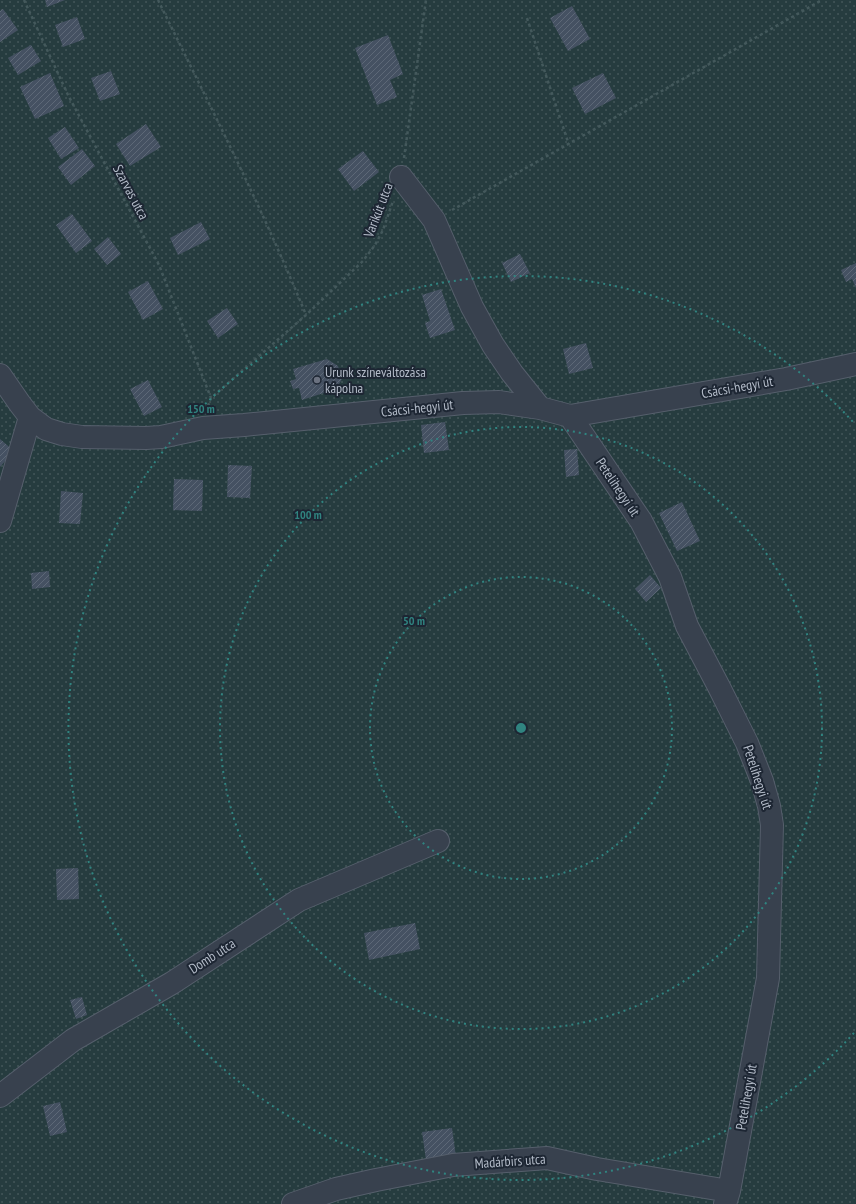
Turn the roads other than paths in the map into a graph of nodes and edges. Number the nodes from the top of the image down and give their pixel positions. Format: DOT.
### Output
graph roads {
  1 [pos="401,177"];
  2 [pos="856,364"];
  3 [pos="0,374"];
  4 [pos="540,408"];
  5 [pos="570,416"];
  6 [pos="30,417"];
  7 [pos="0,521"];
  8 [pos="438,840"];
  9 [pos="0,1096"];
  10 [pos="727,1197"];
  11 [pos="293,1204"];
  1 -- 4 [label="street"];
  2 -- 5 [label="street, Csácsi-hegyi út"];
  3 -- 6 [label="street, Csácsi-hegyi út"];
  4 -- 5 [label="street, Csácsi-hegyi út"];
  4 -- 6 [label="street, Csácsi-hegyi út"];
  5 -- 10 [label="street, Petelihegyi út"];
  6 -- 7 [label="street"];
  8 -- 9 [label="street, Domb utca"];
  10 -- 11 [label="street, Madárbirs utca"];
}
